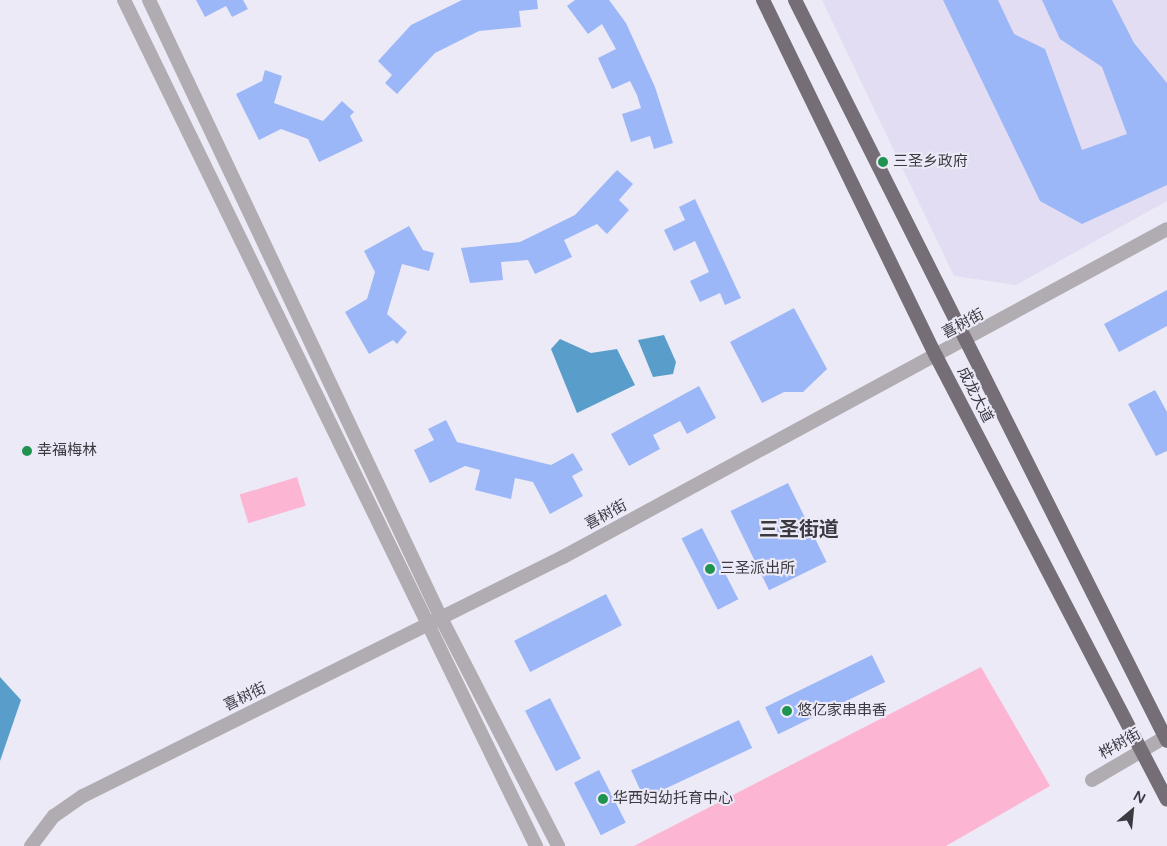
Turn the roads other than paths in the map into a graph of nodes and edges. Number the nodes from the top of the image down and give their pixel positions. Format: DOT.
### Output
graph roads {
  1 [pos="124,0"];
  2 [pos="149,0"];
  3 [pos="763,0"];
  4 [pos="795,0"];
  5 [pos="1167,229"];
  6 [pos="963,342"];
  7 [pos="936,356"];
  8 [pos="441,618"];
  9 [pos="426,626"];
  10 [pos="1166,738"];
  11 [pos="1142,751"];
  12 [pos="1092,780"];
  13 [pos="1167,800"];
  14 [pos="31,846"];
  15 [pos="536,846"];
  16 [pos="558,846"];
  1 -- 9 [label="street"];
  2 -- 8 [label="street"];
  3 -- 7 [label="highway, 成龙大道"];
  4 -- 6 [label="highway, 成龙大道"];
  5 -- 6 [label="street, 喜树街"];
  6 -- 7 [label="street, 喜树街"];
  6 -- 10 [label="highway, 成龙大道"];
  7 -- 8 [label="street, 喜树街"];
  7 -- 11 [label="highway, 成龙大道"];
  8 -- 9 [label="street, 喜树街"];
  8 -- 16 [label="street"];
  9 -- 14 [label="street, 喜树街"];
  9 -- 15 [label="street"];
  10 -- 11 [label="street, 桦树街"];
  11 -- 12 [label="street, 桦树街"];
  11 -- 13 [label="highway, 成龙大道"];
}
